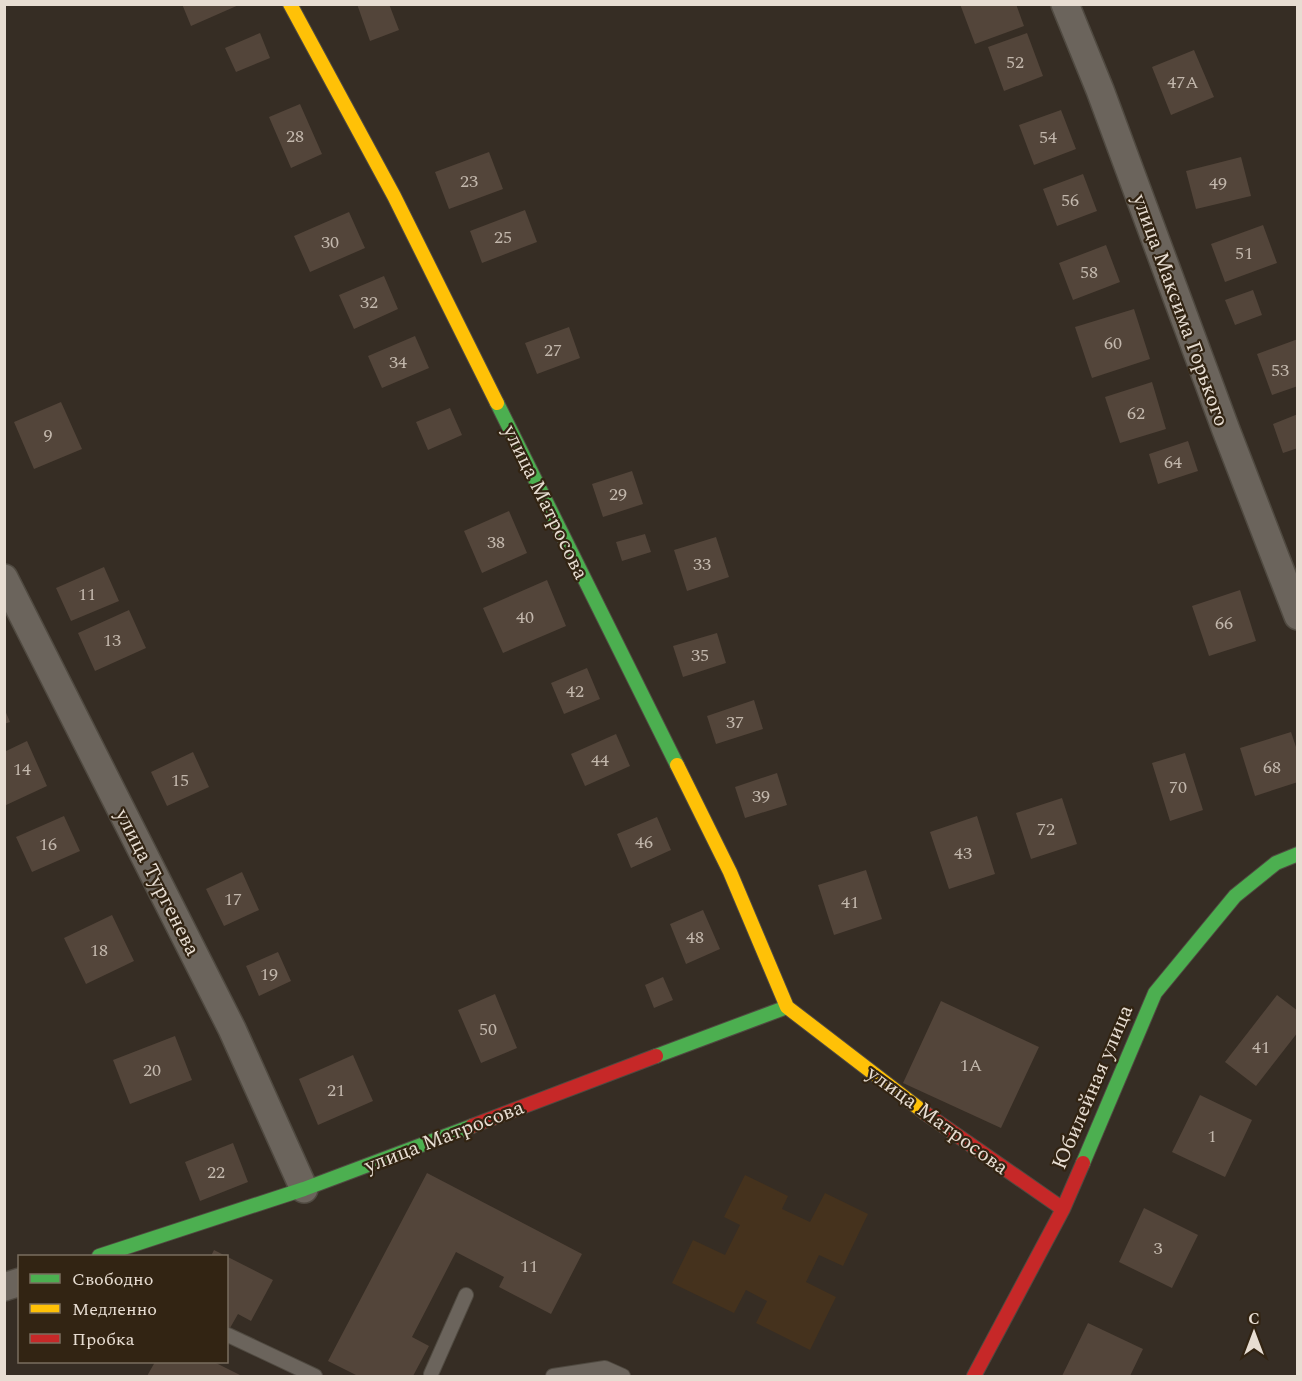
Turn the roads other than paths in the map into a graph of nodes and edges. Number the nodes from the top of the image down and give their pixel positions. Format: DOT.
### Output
graph roads {
  1 [pos="290,4"];
  2 [pos="1065,4"];
  3 [pos="4,578"];
  4 [pos="1298,616"];
  5 [pos="1298,854"];
  6 [pos="787,1007"];
  7 [pos="304,1189"];
  8 [pos="1063,1209"];
  9 [pos="105,1255"];
  10 [pos="466,1295"];
  11 [pos="228,1335"];
  12 [pos="433,1376"];
  13 [pos="315,1377"];
  14 [pos="553,1377"];
  15 [pos="623,1377"];
  16 [pos="974,1377"];
  1 -- 6 [label="street, улица Матросова"];
  2 -- 4 [label="street, улица Максима Горького"];
  3 -- 7 [label="street, улица Тургенева"];
  5 -- 8 [label="street, Юбилейная улица"];
  6 -- 7 [label="street, улица Матросова"];
  6 -- 8 [label="street, улица Матросова"];
  7 -- 9 [label="street, улица Матросова"];
  8 -- 16 [label="street, Юбилейная улица"];
  10 -- 12 [label="lane"];
  11 -- 13 [label="lane"];
  14 -- 15 [label="lane"];
}
